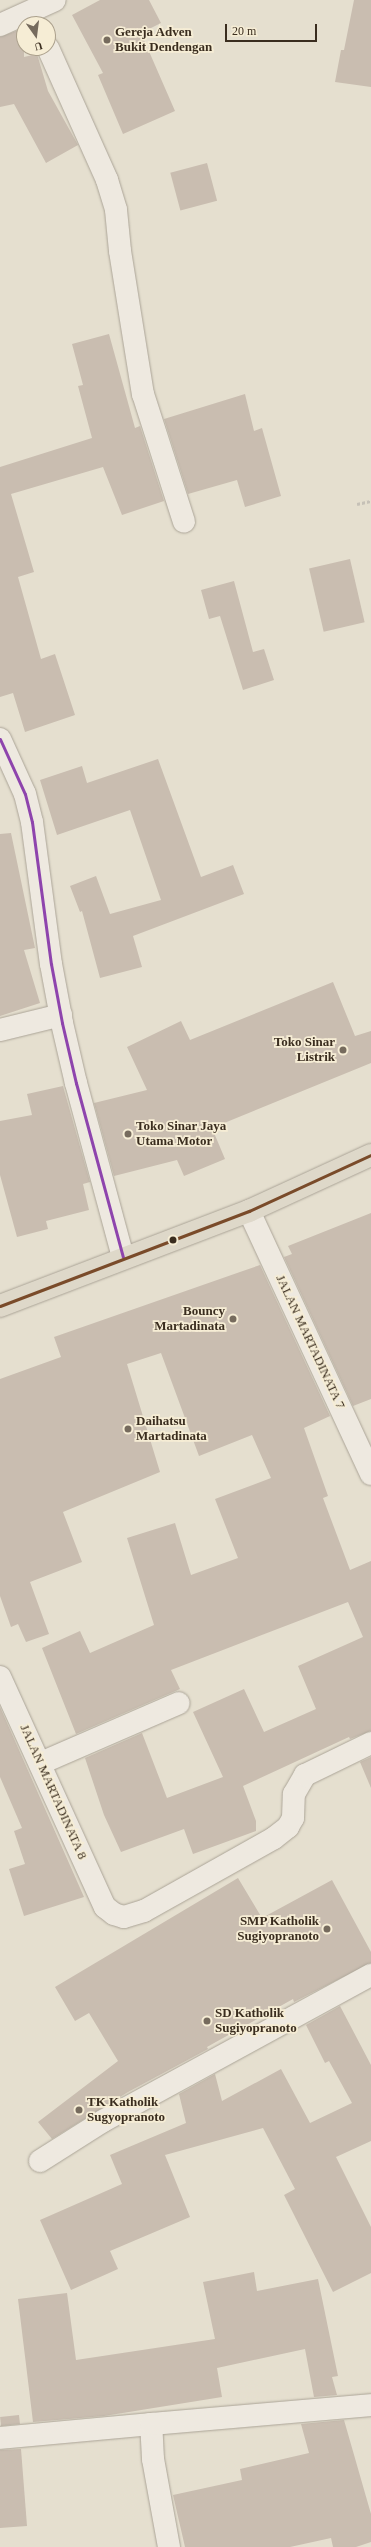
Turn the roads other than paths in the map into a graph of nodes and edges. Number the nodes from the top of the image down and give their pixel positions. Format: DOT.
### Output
graph roads {
  1 [pos="55,0"];
  2 [pos="36,16"];
  3 [pos="16,22"];
  4 [pos="0,25"];
  5 [pos="52,56"];
  6 [pos="184,522"];
  7 [pos="0,739"];
  8 [pos="61,1015"];
  9 [pos="0,1030"];
  10 [pos="371,1155"];
  11 [pos="249,1211"];
  12 [pos="124,1257"];
  13 [pos="0,1306"];
  14 [pos="371,1474"];
  15 [pos="0,1677"];
  16 [pos="179,1702"];
  17 [pos="371,1743"];
  18 [pos="41,1763"];
  19 [pos="371,1976"];
  20 [pos="40,2161"];
  21 [pos="371,2405"];
  22 [pos="151,2424"];
  23 [pos="0,2438"];
  24 [pos="169,2547"];
  1 -- 2 [label="street"];
  3 -- 4 [label="street"];
  5 -- 6 [label="street"];
  7 -- 8 [label="street"];
  8 -- 9 [label="street"];
  8 -- 12 [label="street"];
  10 -- 11 [label="highway"];
  11 -- 12 [label="highway"];
  11 -- 14 [label="street, JALAN MARTADINATA 7"];
  12 -- 13 [label="highway"];
  15 -- 18 [label="street, JALAN MARTADINATA 8"];
  16 -- 18 [label="street"];
  17 -- 18 [label="street, JALAN MARTADINATA 8"];
  19 -- 20 [label="street"];
  21 -- 22 [label="street"];
  22 -- 23 [label="street"];
  22 -- 24 [label="street"];
}
